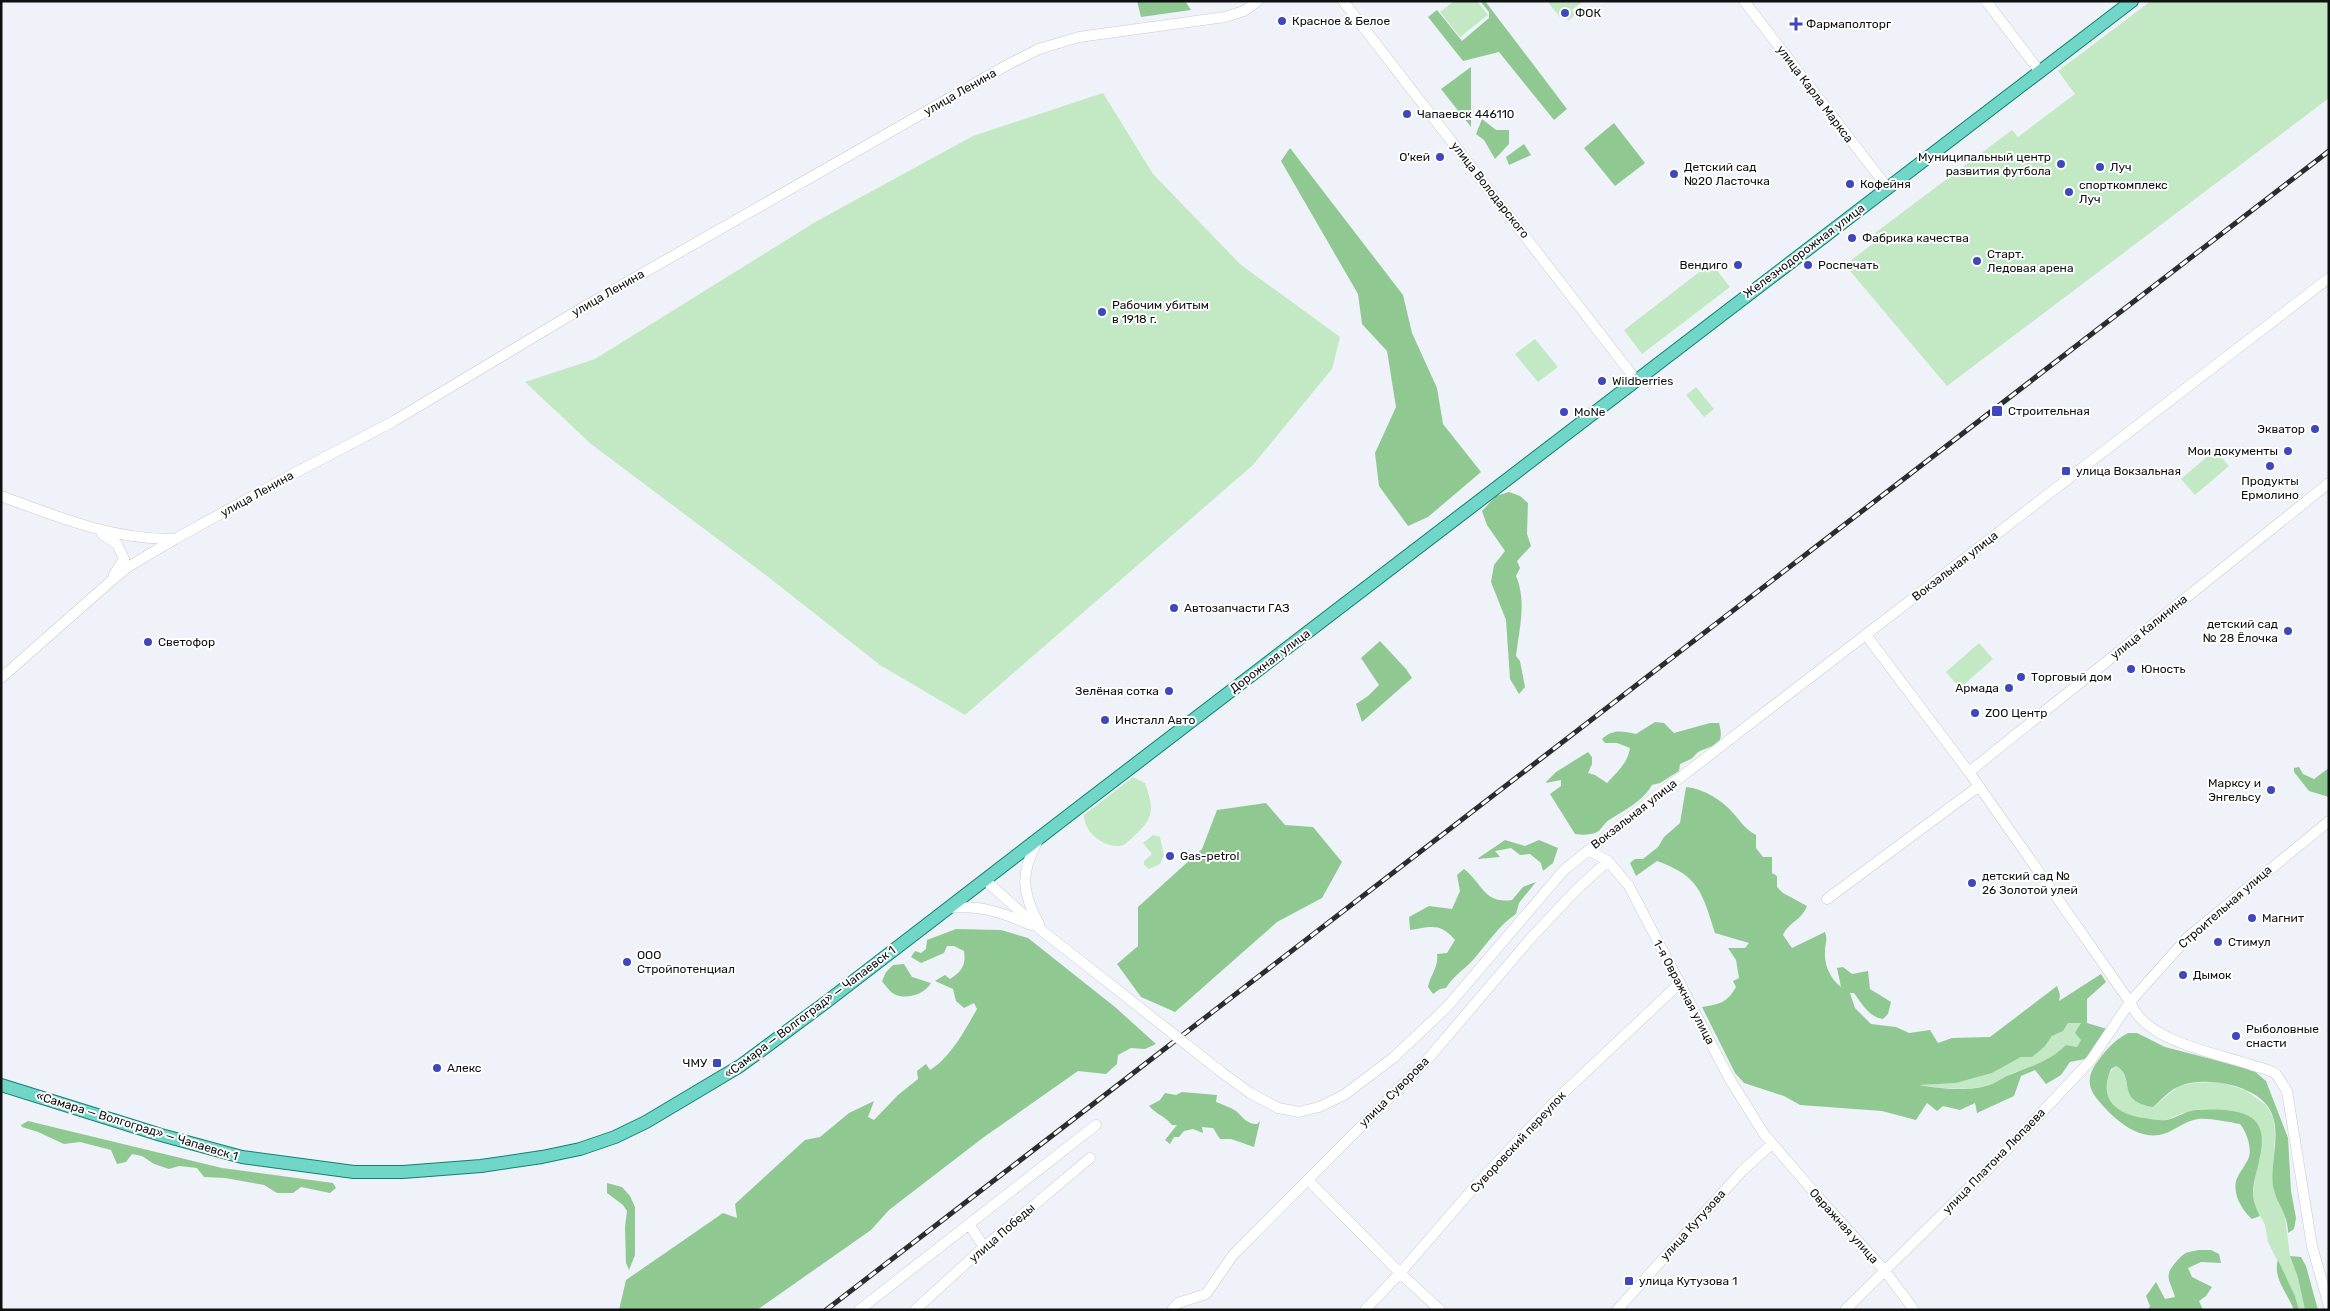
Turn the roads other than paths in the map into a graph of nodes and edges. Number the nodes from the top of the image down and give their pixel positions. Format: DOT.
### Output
graph roads {
  1 [pos="1258,1"];
  2 [pos="1343,1"];
  3 [pos="1744,1"];
  4 [pos="1986,1"];
  5 [pos="2132,1"];
  6 [pos="2040,72"];
  7 [pos="1886,187"];
  8 [pos="2329,278"];
  9 [pos="1636,380"];
  10 [pos="2329,483"];
  11 [pos="1502,484"];
  12 [pos="1,496"];
  13 [pos="93,528"];
  14 [pos="174,539"];
  15 [pos="111,581"];
  16 [pos="1866,635"];
  17 [pos="1,678"];
  18 [pos="1968,772"];
  19 [pos="1978,786"];
  20 [pos="2329,821"];
  21 [pos="1039,838"];
  22 [pos="1585,853"];
  23 [pos="1608,861"];
  24 [pos="985,880"];
  25 [pos="1827,899"];
  26 [pos="948,908"];
  27 [pos="1041,930"];
  28 [pos="1680,983"];
  29 [pos="2130,1002"];
  30 [pos="1,1085"];
  31 [pos="1096,1125"];
  32 [pos="1772,1144"];
  33 [pos="1090,1158"];
  34 [pos="1308,1180"];
  35 [pos="969,1224"];
  36 [pos="984,1247"];
  37 [pos="1885,1271"];
  38 [pos="1400,1273"];
  39 [pos="2329,1306"];
  40 [pos="859,1310"];
  41 [pos="915,1310"];
  42 [pos="1172,1310"];
  43 [pos="1365,1310"];
  44 [pos="1440,1310"];
  45 [pos="1617,1310"];
  46 [pos="1845,1310"];
  47 [pos="1914,1310"];
  1 -- 14 [label="street, улица Ленина"];
  2 -- 9 [label="street, улица Володарского"];
  3 -- 7 [label="street, улица Карла Маркса"];
  4 -- 6 [label="street"];
  5 -- 6 [label="main road, Железнодорожная улица"];
  6 -- 7 [label="main road, Железнодорожная улица"];
  7 -- 9 [label="main road, Железнодорожная улица"];
  8 -- 16 [label="street, Вокзальная улица"];
  9 -- 11 [label="main road, Железнодорожная улица"];
  10 -- 18 [label="street, улица Калинина"];
  11 -- 21 [label="main road, Дорожная улица"];
  12 -- 13 [label="street"];
  13 -- 14 [label="street"];
  13 -- 15 [label="street"];
  14 -- 15 [label="street, улица Ленина"];
  15 -- 17 [label="street, улица Ленина"];
  16 -- 18 [label="street"];
  16 -- 22 [label="street, Вокзальная улица"];
  18 -- 19 [label="street"];
  19 -- 25 [label="street"];
  19 -- 29 [label="street"];
  20 -- 29 [label="street, Строительная улица"];
  21 -- 24 [label="main road, Дорожная улица"];
  21 -- 27 [label="street"];
  22 -- 23 [label="street, 1-я Овражная улица"];
  22 -- 27 [label="street, Вокзальная улица, bridge"];
  23 -- 28 [label="street, 1-я Овражная улица"];
  23 -- 34 [label="street, улица Суворова"];
  24 -- 26 [label="main road, «Самара — Волгоград» — Чапаевск 1"];
  24 -- 27 [label="street"];
  26 -- 27 [label="street"];
  26 -- 30 [label="main road, «Самара — Волгоград» — Чапаевск 1"];
  28 -- 32 [label="street, 1-я Овражная улица"];
  28 -- 38 [label="street, Суворовский переулок"];
  29 -- 37 [label="street, улица Платона Люпаева"];
  29 -- 39 [label="street"];
  31 -- 35 [label="street"];
  32 -- 37 [label="street, Овражная улица"];
  32 -- 45 [label="street, улица Кутузова"];
  33 -- 36 [label="street, улица Победы"];
  34 -- 38 [label="street"];
  34 -- 42 [label="street, улица Суворова"];
  35 -- 36 [label="street"];
  35 -- 40 [label="street"];
  36 -- 41 [label="street, улица Победы"];
  37 -- 46 [label="street, улица Платона Люпаева"];
  37 -- 47 [label="street, Овражная улица"];
  38 -- 43 [label="street, Суворовский переулок"];
  38 -- 44 [label="street"];
}
